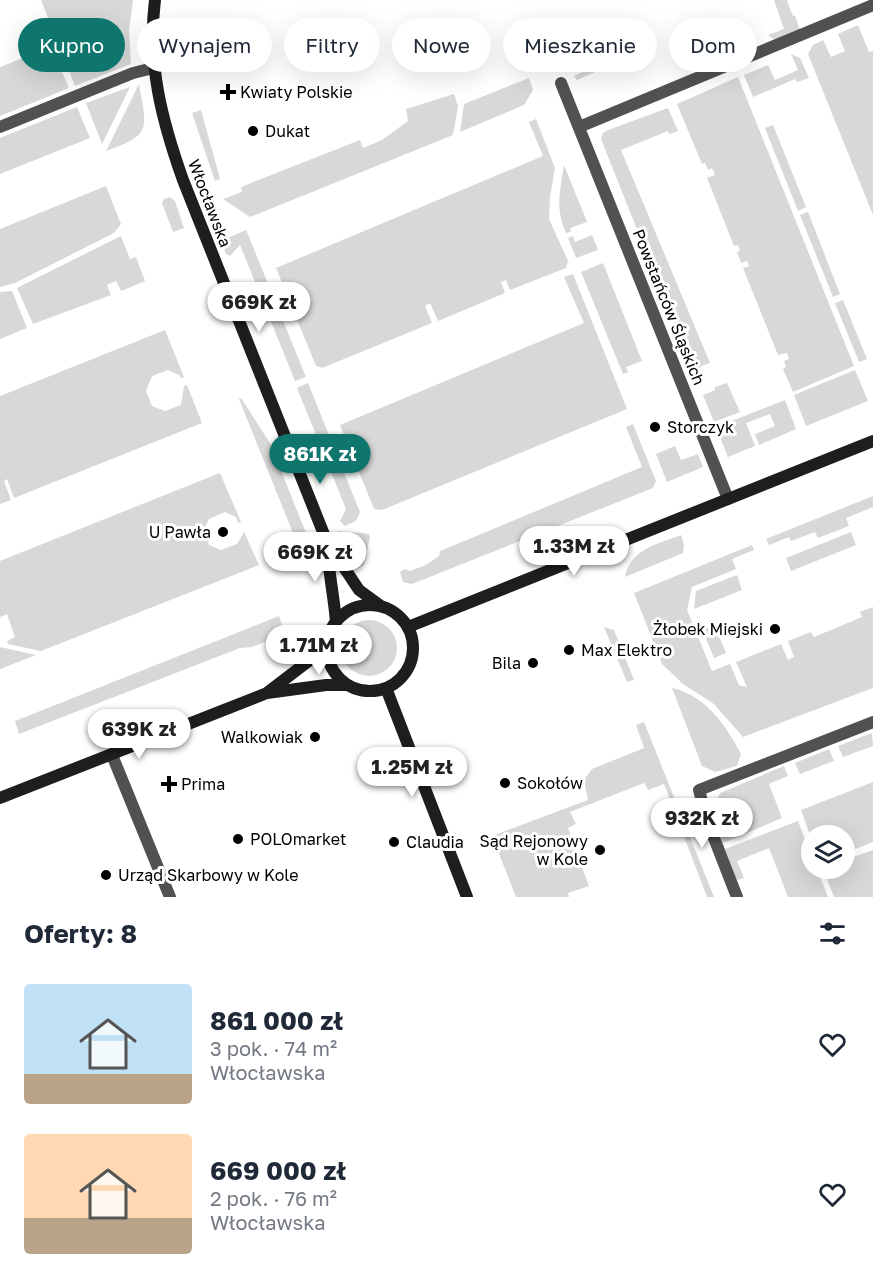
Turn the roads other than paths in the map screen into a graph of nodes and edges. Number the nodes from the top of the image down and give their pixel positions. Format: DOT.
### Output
graph roads {
  1 [pos="155,0"];
  2 [pos="873,5"];
  3 [pos="153,18"];
  4 [pos="137,72"];
  5 [pos="154,72"];
  6 [pos="561,83"];
  7 [pos="0,127"];
  8 [pos="579,127"];
  9 [pos="873,441"];
  10 [pos="728,499"];
  11 [pos="327,542"];
  12 [pos="381,606"];
  13 [pos="336,622"];
  14 [pos="408,627"];
  15 [pos="327,647"];
  16 [pos="347,685"];
  17 [pos="386,688"];
  18 [pos="267,693"];
  19 [pos="873,722"];
  20 [pos="112,754"];
  21 [pos="1,795"];
  22 [pos="170,897"];
  23 [pos="467,897"];
  24 [pos="737,897"];
  1 -- 3 [label="street, Włocławska"];
  2 -- 8 [label="street"];
  4 -- 7 [label="street"];
  5 -- 11 [label="street, Włocławska"];
  6 -- 8 [label="street, Powstańców Śląskich"];
  8 -- 10 [label="street, Powstańców Śląskich"];
  9 -- 10 [label="street"];
  10 -- 14 [label="street"];
  11 -- 12 [label="street, Włocławska"];
  11 -- 13 [label="street, Włocławska"];
  12 -- 13 [label="street"];
  12 -- 14 [label="street"];
  13 -- 15 [label="street"];
  14 -- 17 [label="street"];
  15 -- 16 [label="street"];
  15 -- 18 [label="street"];
  16 -- 17 [label="street"];
  16 -- 18 [label="street"];
  17 -- 23 [label="street"];
  18 -- 20 [label="street"];
  19 -- 24 [label="street"];
  20 -- 21 [label="street"];
  20 -- 22 [label="street"];
}
